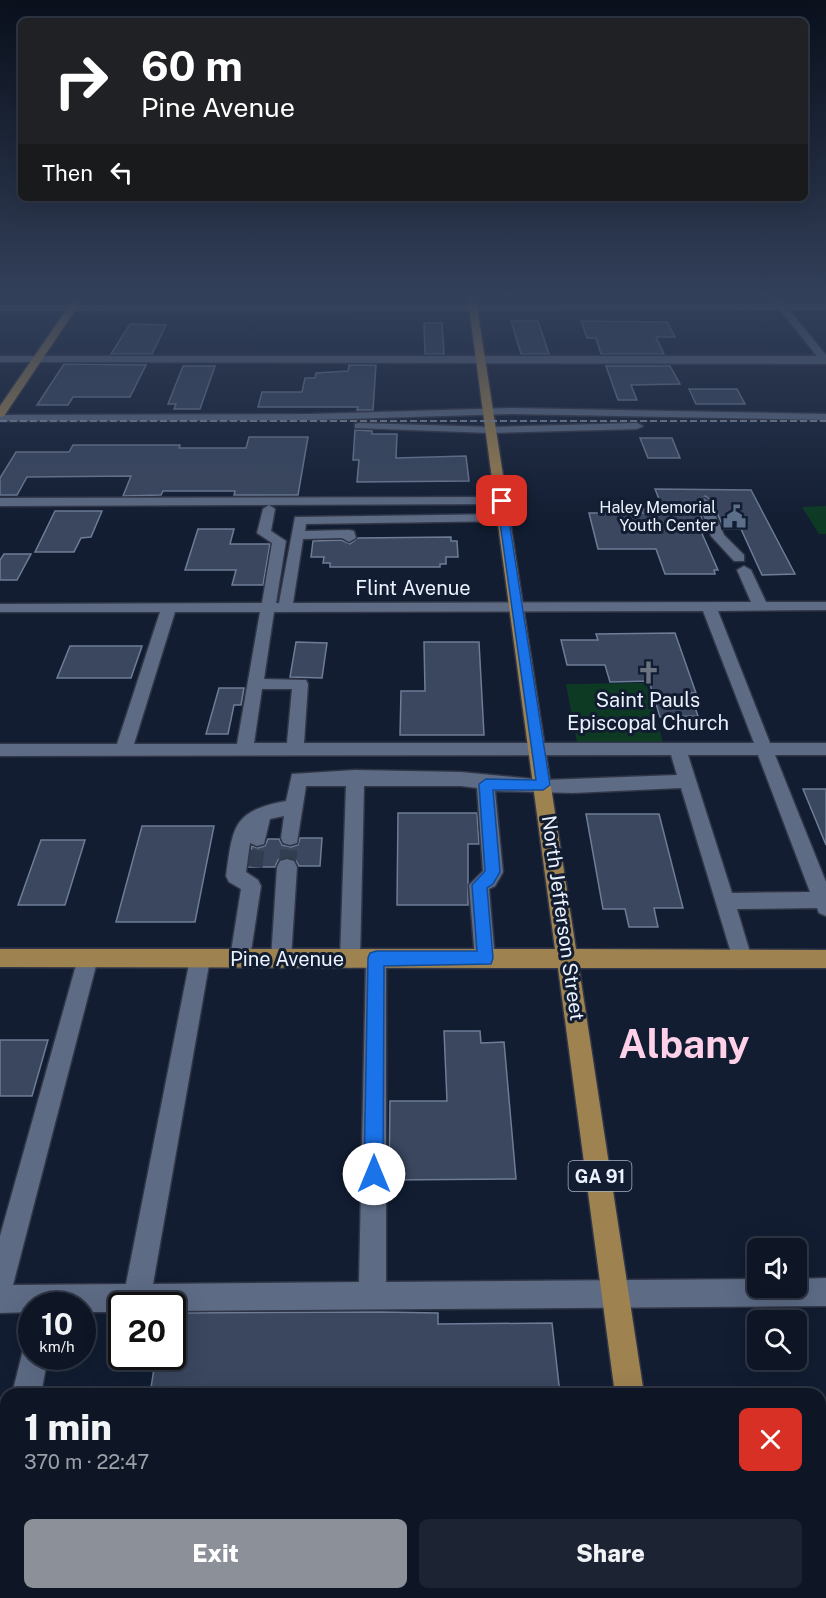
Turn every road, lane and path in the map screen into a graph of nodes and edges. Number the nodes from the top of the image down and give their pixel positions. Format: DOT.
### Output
graph roads {
  1 [pos="28,375"];
  2 [pos="483,375"];
  3 [pos="488,411"];
  4 [pos="0,416"];
  5 [pos="826,417"];
  6 [pos="0,424"];
  7 [pos="826,425"];
  8 [pos="491,429"];
  9 [pos="502,501"];
  10 [pos="0,502"];
  11 [pos="704,502"];
  12 [pos="269,509"];
  13 [pos="505,518"];
  14 [pos="298,535"];
  15 [pos="349,538"];
  16 [pos="760,606"];
  17 [pos="826,606"];
  18 [pos="277,607"];
  19 [pos="517,607"];
  20 [pos="709,607"];
  21 [pos="0,608"];
  22 [pos="169,608"];
  23 [pos="255,684"];
  24 [pos="826,749"];
  25 [pos="0,750"];
  26 [pos="123,750"];
  27 [pos="678,750"];
  28 [pos="765,750"];
  29 [pos="244,751"];
  30 [pos="296,751"];
  31 [pos="538,751"];
  32 [pos="355,777"];
  33 [pos="688,782"];
  34 [pos="486,784"];
  35 [pos="543,785"];
  36 [pos="294,807"];
  37 [pos="262,813"];
  38 [pos="290,838"];
  39 [pos="257,839"];
  40 [pos="287,867"];
  41 [pos="725,901"];
  42 [pos="824,904"];
  43 [pos="0,958"];
  44 [pos="88,958"];
  45 [pos="200,958"];
  46 [pos="240,958"];
  47 [pos="281,958"];
  48 [pos="376,958"];
  49 [pos="485,958"];
  50 [pos="569,958"];
  51 [pos="350,959"];
  52 [pos="742,959"];
  53 [pos="826,959"];
  54 [pos="0,1284"];
  55 [pos="138,1292"];
  56 [pos="826,1292"];
  57 [pos="616,1293"];
  58 [pos="372,1296"];
  59 [pos="186,1298"];
  60 [pos="0,1299"];
  61 [pos="18,1300"];
  62 [pos="31,1370"];
  63 [pos="27,1388"];
  64 [pos="629,1388"];
  1 -- 4 [label="main road"];
  2 -- 3 [label="main road, North Jefferson Street / GA 91"];
  3 -- 4 [label="street"];
  3 -- 5 [label="street"];
  3 -- 8 [label="main road, North Jefferson Street / GA 91"];
  6 -- 8 [label="street"];
  7 -- 8 [label="street"];
  8 -- 9 [label="main road, North Jefferson Street / GA 91"];
  9 -- 10 [label="street"];
  9 -- 13 [label="main road, North Jefferson Street / GA 91"];
  11 -- 16 [label="street"];
  12 -- 18 [label="street"];
  13 -- 14 [label="street"];
  13 -- 19 [label="main road, North Jefferson Street / GA 91"];
  14 -- 15 [label="street"];
  14 -- 18 [label="street"];
  16 -- 17 [label="street, Flint Avenue"];
  16 -- 20 [label="street, Flint Avenue"];
  18 -- 19 [label="street, Flint Avenue"];
  18 -- 22 [label="street, Flint Avenue"];
  18 -- 23 [label="street"];
  19 -- 20 [label="street, Flint Avenue"];
  19 -- 31 [label="main road, North Jefferson Street / GA 91"];
  20 -- 28 [label="street"];
  21 -- 22 [label="street, Flint Avenue"];
  22 -- 26 [label="street"];
  23 -- 29 [label="street"];
  23 -- 30 [label="street"];
  24 -- 28 [label="street"];
  25 -- 26 [label="street"];
  26 -- 29 [label="street"];
  27 -- 28 [label="street"];
  27 -- 31 [label="street"];
  27 -- 33 [label="street"];
  28 -- 42 [label="street"];
  29 -- 30 [label="street"];
  30 -- 31 [label="street"];
  31 -- 35 [label="main road, North Jefferson Street / GA 91"];
  32 -- 34 [label="street"];
  32 -- 36 [label="street"];
  32 -- 51 [label="street"];
  33 -- 35 [label="street"];
  33 -- 41 [label="street"];
  34 -- 35 [label="street"];
  34 -- 49 [label="street"];
  35 -- 50 [label="main road, North Jefferson Street / GA 91"];
  36 -- 37 [label="street"];
  36 -- 38 [label="street"];
  37 -- 39 [label="street"];
  37 -- 46 [label="street"];
  40 -- 47 [label="street"];
  41 -- 42 [label="street"];
  41 -- 52 [label="street"];
  43 -- 44 [label="main road, Pine Avenue"];
  44 -- 45 [label="main road, Pine Avenue"];
  44 -- 54 [label="street"];
  45 -- 46 [label="main road, Pine Avenue"];
  45 -- 55 [label="street"];
  46 -- 47 [label="main road, Pine Avenue"];
  47 -- 51 [label="main road, Pine Avenue"];
  48 -- 49 [label="main road, Pine Avenue"];
  48 -- 51 [label="main road, Pine Avenue"];
  48 -- 58 [label="street"];
  49 -- 50 [label="main road, Pine Avenue"];
  50 -- 52 [label="main road, Pine Avenue"];
  50 -- 57 [label="main road, North Jefferson Street / GA 91"];
  52 -- 53 [label="main road, Pine Avenue"];
  56 -- 57 [label="street"];
  57 -- 58 [label="street"];
  57 -- 64 [label="main road, North Jefferson Street / GA 91"];
  58 -- 59 [label="street"];
  60 -- 61 [label="street"];
  62 -- 63 [label="street"];
}
